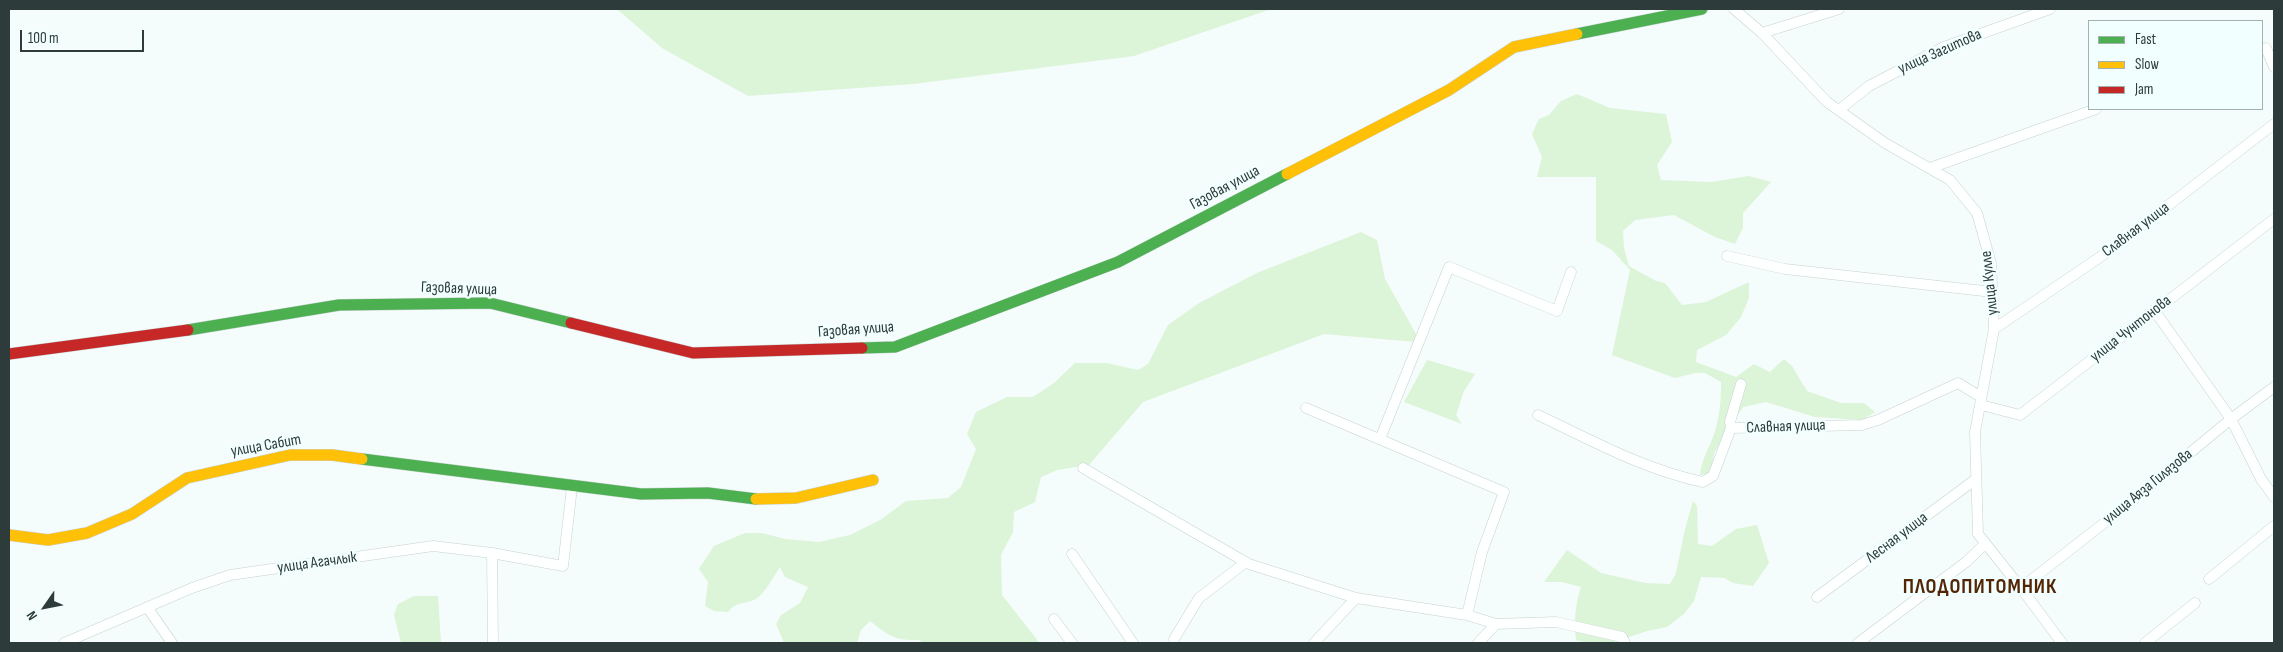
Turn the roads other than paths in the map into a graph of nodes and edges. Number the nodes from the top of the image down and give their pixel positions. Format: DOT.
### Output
graph roads {
  1 [pos="1702,9"];
  2 [pos="1734,9"];
  3 [pos="1839,9"];
  4 [pos="2050,9"];
  5 [pos="1762,33"];
  6 [pos="2267,47"];
  7 [pos="2274,66"];
  8 [pos="1838,110"];
  9 [pos="2093,110"];
  10 [pos="2274,124"];
  11 [pos="1930,168"];
  12 [pos="2274,219"];
  13 [pos="1727,256"];
  14 [pos="1571,272"];
  15 [pos="1992,292"];
  16 [pos="2154,310"];
  17 [pos="1994,329"];
  18 [pos="9,354"];
  19 [pos="1741,384"];
  20 [pos="2274,387"];
  21 [pos="1981,401"];
  22 [pos="1306,408"];
  23 [pos="1538,415"];
  24 [pos="2230,419"];
  25 [pos="1731,428"];
  26 [pos="1380,439"];
  27 [pos="1083,468"];
  28 [pos="1976,479"];
  29 [pos="873,480"];
  30 [pos="572,487"];
  31 [pos="2274,497"];
  32 [pos="2274,526"];
  33 [pos="9,535"];
  34 [pos="1985,544"];
  35 [pos="492,552"];
  36 [pos="1072,554"];
  37 [pos="1246,562"];
  38 [pos="2209,579"];
  39 [pos="2021,588"];
  40 [pos="1817,597"];
  41 [pos="1356,598"];
  42 [pos="2195,603"];
  43 [pos="147,607"];
  44 [pos="1467,616"];
  45 [pos="1054,619"];
  46 [pos="1496,624"];
  47 [pos="1174,639"];
  48 [pos="67,643"];
  49 [pos="172,643"];
  50 [pos="493,643"];
  51 [pos="1072,643"];
  52 [pos="1133,643"];
  53 [pos="1314,643"];
  54 [pos="1478,643"];
  55 [pos="1625,643"];
  56 [pos="1858,643"];
  57 [pos="2062,643"];
  58 [pos="2145,643"];
  1 -- 18 [label="street, Газовая улица"];
  2 -- 5 [label="street, улица Кулле"];
  3 -- 5 [label="street"];
  4 -- 8 [label="street, улица Загитова"];
  5 -- 8 [label="street, улица Кулле"];
  6 -- 7 [label="street"];
  8 -- 11 [label="street, улица Кулле"];
  9 -- 11 [label="street"];
  10 -- 17 [label="street, Славная улица"];
  11 -- 15 [label="street, улица Кулле"];
  12 -- 16 [label="street, улица Чунтонова"];
  13 -- 15 [label="street"];
  14 -- 26 [label="street"];
  15 -- 17 [label="street, улица Кулле"];
  16 -- 21 [label="street, улица Чунтонова"];
  16 -- 24 [label="street"];
  17 -- 21 [label="street, улица Кулле"];
  19 -- 25 [label="street"];
  20 -- 24 [label="street, улица Аяза Гилязова"];
  21 -- 25 [label="street, Славная улица"];
  21 -- 28 [label="street, улица Кулле"];
  22 -- 26 [label="street"];
  23 -- 25 [label="street, Славная улица"];
  24 -- 31 [label="street"];
  24 -- 39 [label="street, улица Аяза Гилязова"];
  26 -- 44 [label="street"];
  27 -- 37 [label="street"];
  28 -- 34 [label="street, улица Кулле"];
  28 -- 40 [label="street, Лесная улица"];
  29 -- 30 [label="street, улица Сабит"];
  30 -- 33 [label="street, улица Сабит"];
  30 -- 35 [label="street, улица Агачлык"];
  32 -- 38 [label="street"];
  34 -- 39 [label="street, улица Кулле"];
  34 -- 56 [label="street"];
  35 -- 43 [label="street, улица Агачлык"];
  35 -- 50 [label="street"];
  36 -- 52 [label="street"];
  37 -- 41 [label="street"];
  37 -- 47 [label="street"];
  39 -- 57 [label="street, улица Кулле"];
  41 -- 44 [label="street"];
  41 -- 53 [label="street"];
  42 -- 58 [label="street"];
  43 -- 48 [label="street, улица Агачлык"];
  43 -- 49 [label="street"];
  44 -- 46 [label="street"];
  45 -- 51 [label="street"];
  46 -- 54 [label="street"];
  46 -- 55 [label="street"];
}
